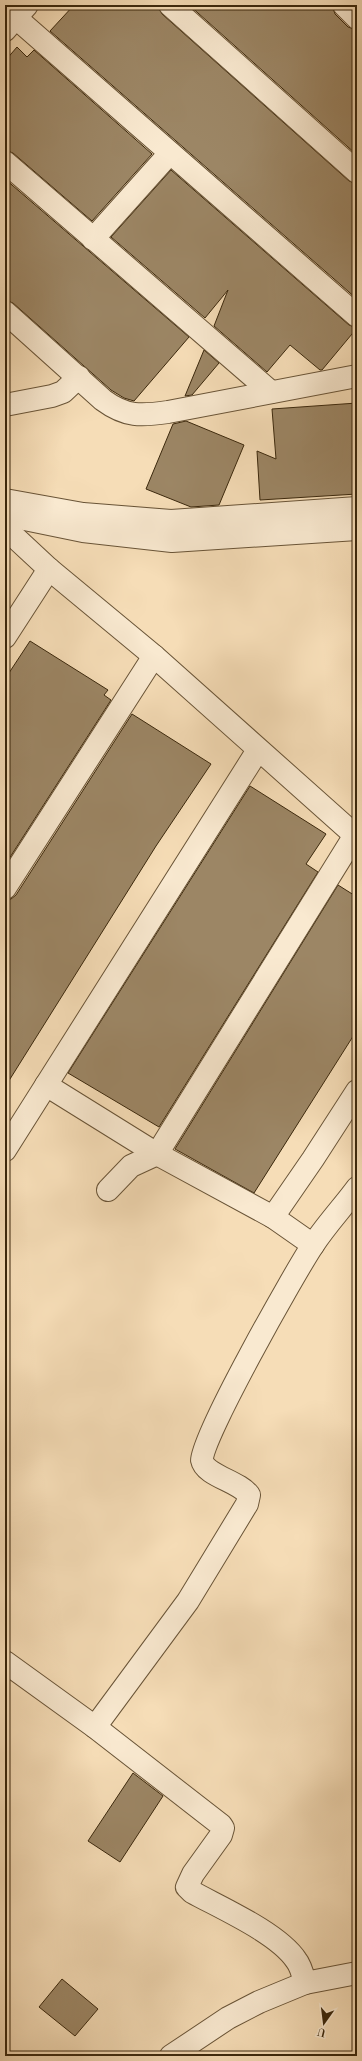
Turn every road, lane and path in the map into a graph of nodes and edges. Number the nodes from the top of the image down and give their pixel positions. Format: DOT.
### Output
graph roads {
  1 [pos="170,5"];
  2 [pos="344,5"];
  3 [pos="16,17"];
  4 [pos="357,18"];
  5 [pos="170,153"];
  6 [pos="5,162"];
  7 [pos="357,172"];
  8 [pos="93,239"];
  9 [pos="5,312"];
  10 [pos="357,316"];
  11 [pos="357,376"];
  12 [pos="79,377"];
  13 [pos="271,392"];
  14 [pos="5,405"];
  15 [pos="5,500"];
  16 [pos="357,508"];
  17 [pos="5,515"];
  18 [pos="5,528"];
  19 [pos="357,528"];
  20 [pos="49,569"];
  21 [pos="5,637"];
  22 [pos="154,656"];
  23 [pos="258,750"];
  24 [pos="356,836"];
  25 [pos="5,888"];
  26 [pos="46,1085"];
  27 [pos="357,1091"];
  28 [pos="5,1150"];
  29 [pos="157,1154"];
  30 [pos="108,1190"];
  31 [pos="354,1197"];
  32 [pos="273,1217"];
  33 [pos="313,1245"];
  34 [pos="5,1662"];
  35 [pos="95,1727"];
  36 [pos="357,1973"];
  37 [pos="305,1983"];
  38 [pos="171,2056"];
  1 -- 7 [label="street"];
  2 -- 4 [label="street"];
  3 -- 5 [label="street"];
  5 -- 8 [label="street"];
  5 -- 10 [label="street"];
  6 -- 8 [label="street"];
  8 -- 13 [label="street"];
  9 -- 12 [label="street"];
  11 -- 13 [label="street"];
  12 -- 13 [label="street"];
  12 -- 14 [label="street"];
  15 -- 16 [label="street"];
  17 -- 19 [label="street"];
  18 -- 20 [label="street"];
  20 -- 21 [label="street"];
  20 -- 22 [label="street"];
  22 -- 23 [label="street"];
  22 -- 25 [label="street"];
  23 -- 24 [label="street"];
  23 -- 26 [label="street"];
  24 -- 29 [label="street"];
  26 -- 28 [label="street"];
  26 -- 29 [label="street"];
  27 -- 32 [label="street"];
  29 -- 30 [label="street"];
  29 -- 32 [label="street"];
  31 -- 33 [label="street"];
  32 -- 33 [label="street"];
  33 -- 35 [label="street"];
  34 -- 35 [label="street"];
  35 -- 37 [label="street"];
  36 -- 37 [label="street"];
  37 -- 38 [label="street"];
}
